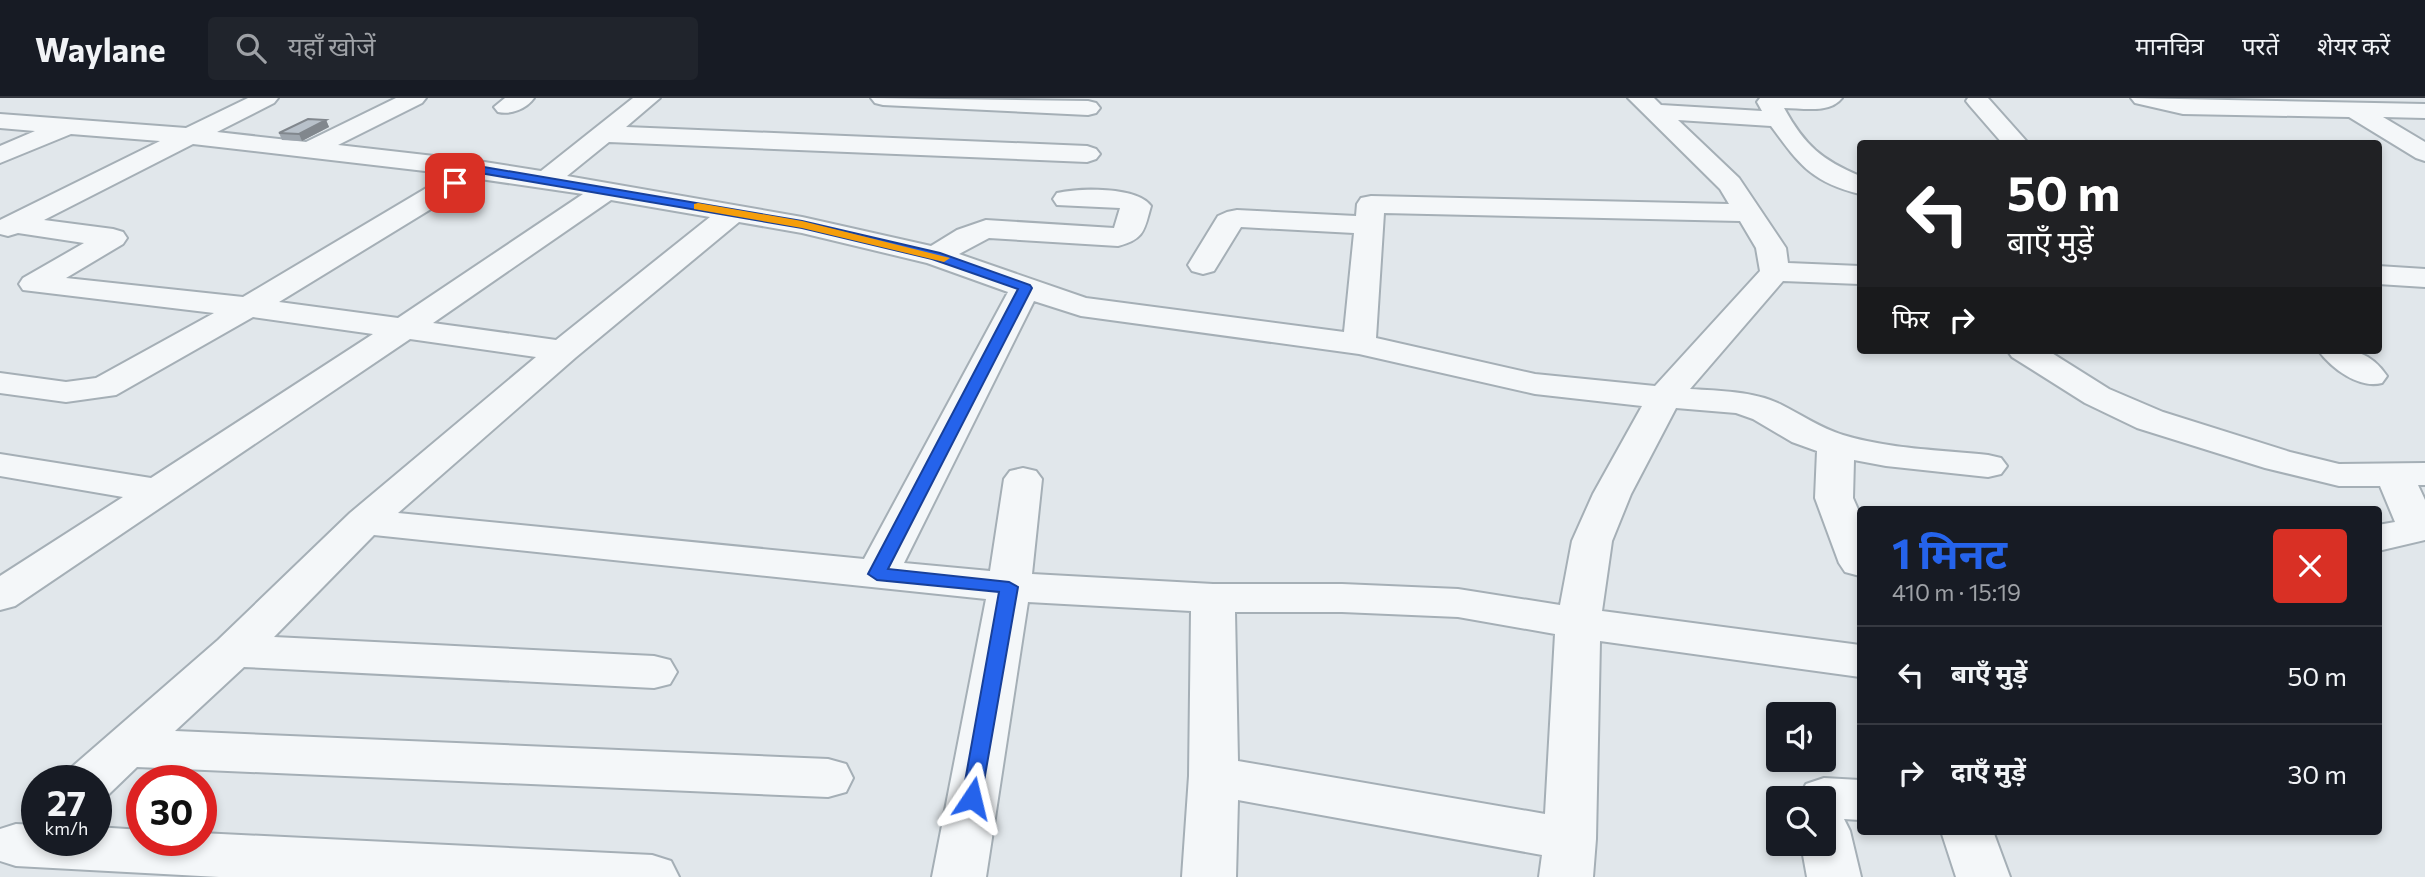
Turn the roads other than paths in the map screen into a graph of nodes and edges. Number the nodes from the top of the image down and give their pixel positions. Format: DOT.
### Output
graph roads {
  1 [pos="25,98"];
  2 [pos="266,98"];
  3 [pos="414,98"];
  4 [pos="648,98"];
  5 [pos="883,98"];
  6 [pos="1830,98"];
  7 [pos="2143,98"];
  8 [pos="1978,101"];
  9 [pos="2291,103"];
  10 [pos="1039,105"];
  11 [pos="1648,105"];
  12 [pos="1088,107"];
  13 [pos="0,108"];
  14 [pos="2352,109"];
  15 [pos="2425,111"];
  16 [pos="1778,119"];
  17 [pos="0,121"];
  18 [pos="66,127"];
  19 [pos="604,134"];
  20 [pos="187,136"];
  21 [pos="2013,140"];
  22 [pos="309,150"];
  23 [pos="1013,150"];
  24 [pos="2425,153"];
  25 [pos="1087,154"];
  26 [pos="0,155"];
  27 [pos="478,169"];
  28 [pos="1857,173"];
  29 [pos="1834,175"];
  30 [pos="546,180"];
  31 [pos="1857,185"];
  32 [pos="606,191"];
  33 [pos="1067,199"];
  34 [pos="733,213"];
  35 [pos="1750,213"];
  36 [pos="1370,225"];
  37 [pos="6,227"];
  38 [pos="936,256"];
  39 [pos="1203,265"];
  40 [pos="1775,272"];
  41 [pos="1857,275"];
  42 [pos="2382,275"];
  43 [pos="2425,278"];
  44 [pos="1025,288"];
  45 [pos="248,307"];
  46 [pos="402,330"];
  47 [pos="1360,344"];
  48 [pos="563,351"];
  49 [pos="2030,354"];
  50 [pos="2341,354"];
  51 [pos="2370,376"];
  52 [pos="0,383"];
  53 [pos="1664,397"];
  54 [pos="1836,445"];
  55 [pos="0,465"];
  56 [pos="1988,466"];
  57 [pos="2410,475"];
  58 [pos="1023,479"];
  59 [pos="158,491"];
  60 [pos="364,522"];
  61 [pos="2382,537"];
  62 [pos="1857,556"];
  63 [pos="877,574"];
  64 [pos="1009,587"];
  65 [pos="0,596"];
  66 [pos="1213,598"];
  67 [pos="1578,623"];
  68 [pos="234,651"];
  69 [pos="1857,660"];
  70 [pos="654,672"];
  71 [pos="129,748"];
  72 [pos="109,765"];
  73 [pos="1214,776"];
  74 [pos="828,778"];
  75 [pos="1836,799"];
  76 [pos="1857,800"];
  77 [pos="1968,835"];
  78 [pos="18,843"];
  79 [pos="1829,856"];
  80 [pos="1568,858"];
  81 [pos="652,877"];
  82 [pos="958,877"];
  83 [pos="1209,877"];
  84 [pos="1834,877"];
  85 [pos="1983,877"];
  1 -- 13 [label="street"];
  2 -- 20 [label="street"];
  3 -- 22 [label="street"];
  4 -- 19 [label="street"];
  5 -- 10 [label="street"];
  6 -- 16 [label="street"];
  7 -- 9 [label="street"];
  8 -- 21 [label="street"];
  9 -- 14 [label="street"];
  10 -- 12 [label="street"];
  10 -- 23 [label="street"];
  11 -- 16 [label="street"];
  11 -- 35 [label="street"];
  14 -- 15 [label="street"];
  14 -- 24 [label="street"];
  16 -- 29 [label="street"];
  17 -- 18 [label="street"];
  18 -- 20 [label="street"];
  18 -- 26 [label="street"];
  19 -- 23 [label="street"];
  19 -- 30 [label="street"];
  20 -- 22 [label="street"];
  20 -- 37 [label="street"];
  22 -- 27 [label="street"];
  23 -- 25 [label="street"];
  27 -- 30 [label="street"];
  27 -- 45 [label="street"];
  28 -- 29 [label="street"];
  29 -- 31 [label="street"];
  30 -- 32 [label="street"];
  32 -- 34 [label="street"];
  32 -- 46 [label="street"];
  33 -- 38 [label="street"];
  34 -- 38 [label="street"];
  34 -- 48 [label="street"];
  35 -- 36 [label="street"];
  35 -- 40 [label="street"];
  36 -- 39 [label="street"];
  36 -- 47 [label="street"];
  37 -- 45 [label="street"];
  38 -- 44 [label="street"];
  40 -- 41 [label="street"];
  40 -- 53 [label="street"];
  42 -- 43 [label="street"];
  44 -- 47 [label="street"];
  44 -- 63 [label="street"];
  45 -- 46 [label="street"];
  45 -- 52 [label="street"];
  46 -- 48 [label="street"];
  46 -- 59 [label="street"];
  47 -- 53 [label="street"];
  48 -- 60 [label="street"];
  49 -- 57 [label="street"];
  50 -- 51 [label="street"];
  53 -- 54 [label="street"];
  53 -- 67 [label="street"];
  54 -- 56 [label="street"];
  54 -- 62 [label="street"];
  55 -- 59 [label="street"];
  57 -- 61 [label="street"];
  58 -- 64 [label="street"];
  59 -- 65 [label="street"];
  60 -- 63 [label="street"];
  60 -- 68 [label="street"];
  63 -- 64 [label="street"];
  64 -- 66 [label="street"];
  64 -- 82 [label="street"];
  66 -- 67 [label="street"];
  66 -- 73 [label="street"];
  67 -- 69 [label="street"];
  67 -- 80 [label="street"];
  68 -- 70 [label="street"];
  68 -- 71 [label="street"];
  71 -- 72 [label="street"];
  71 -- 74 [label="street"];
  73 -- 80 [label="street"];
  73 -- 83 [label="street"];
  75 -- 76 [label="street"];
  77 -- 85 [label="street"];
  78 -- 81 [label="street"];
  79 -- 84 [label="street"];
}
